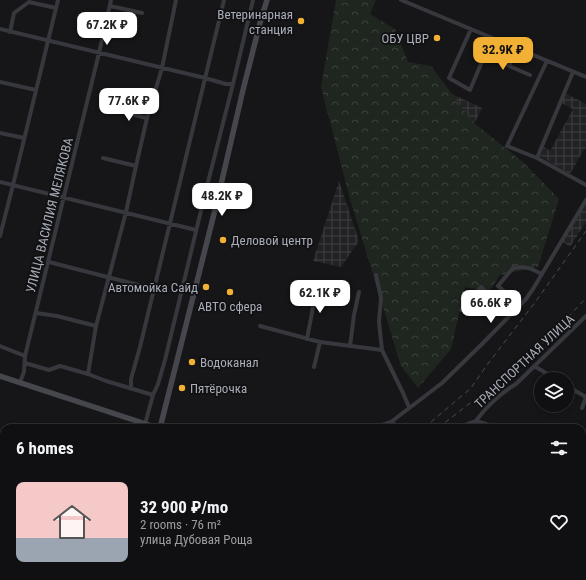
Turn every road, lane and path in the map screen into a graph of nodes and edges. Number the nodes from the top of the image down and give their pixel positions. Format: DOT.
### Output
graph roads {
  1 [pos="58,0"];
  2 [pos="111,0"];
  3 [pos="176,0"];
  4 [pos="224,0"];
  5 [pos="253,0"];
  6 [pos="268,0"];
  7 [pos="401,0"];
  8 [pos="110,6"];
  9 [pos="56,8"];
  10 [pos="142,13"];
  11 [pos="471,29"];
  12 [pos="0,30"];
  13 [pos="10,32"];
  14 [pos="492,38"];
  15 [pos="48,41"];
  16 [pos="516,48"];
  17 [pos="99,53"];
  18 [pos="547,61"];
  19 [pos="162,68"];
  20 [pos="573,72"];
  21 [pos="530,75"];
  22 [pos="586,77"];
  23 [pos="205,78"];
  24 [pos="0,82"];
  25 [pos="233,84"];
  26 [pos="36,90"];
  27 [pos="115,110"];
  28 [pos="147,118"];
  29 [pos="0,133"];
  30 [pos="24,138"];
  31 [pos="102,158"];
  32 [pos="537,158"];
  33 [pos="136,166"];
  34 [pos="0,182"];
  35 [pos="13,185"];
  36 [pos="586,185"];
  37 [pos="64,197"];
  38 [pos="586,200"];
  39 [pos="126,212"];
  40 [pos="2,220"];
  41 [pos="170,224"];
  42 [pos="196,230"];
  43 [pos="0,236"];
  44 [pos="49,262"];
  45 [pos="542,274"];
  46 [pos="376,275"];
  47 [pos="108,278"];
  48 [pos="317,286"];
  49 [pos="154,289"];
  50 [pos="359,292"];
  51 [pos="520,305"];
  52 [pos="461,310"];
  53 [pos="36,313"];
  54 [pos="510,315"];
  55 [pos="586,316"];
  56 [pos="96,326"];
  57 [pos="260,326"];
  58 [pos="307,339"];
  59 [pos="320,342"];
  60 [pos="0,346"];
  61 [pos="350,346"];
  62 [pos="382,350"];
  63 [pos="25,356"];
  64 [pos="25,363"];
  65 [pos="534,366"];
  66 [pos="314,368"];
  67 [pos="544,372"];
  68 [pos="88,374"];
  69 [pos="0,376"];
  70 [pos="20,382"];
  71 [pos="131,388"];
  72 [pos="574,390"];
  73 [pos="153,395"];
  74 [pos="586,397"];
  75 [pos="409,407"];
  76 [pos="582,408"];
  77 [pos="476,421"];
  78 [pos="391,422"];
  79 [pos="145,424"];
  80 [pos="160,424"];
  81 [pos="385,424"];
  82 [pos="468,424"];
  83 [pos="486,424"];
  1 -- 9 [label="street"];
  2 -- 8 [label="street, УЛИЦА ВАСИЛИЯ МЕЛЯКОВА"];
  3 -- 19 [label="street"];
  4 -- 23 [label="street"];
  5 -- 25 [label="street"];
  6 -- 80 [label="main road"];
  7 -- 11 [label="street"];
  8 -- 10 [label="street"];
  8 -- 17 [label="street, УЛИЦА ВАСИЛИЯ МЕЛЯКОВА"];
  9 -- 13 [label="street"];
  9 -- 15 [label="street"];
  11 -- 14 [label="street"];
  11 -- 14 [label="street"];
  12 -- 13 [label="street"];
  13 -- 15 [label="street"];
  14 -- 16 [label="street"];
  15 -- 17 [label="street"];
  15 -- 26 [label="street"];
  16 -- 18 [label="street"];
  16 -- 21 [label="street"];
  17 -- 19 [label="street"];
  17 -- 37 [label="street, УЛИЦА ВАСИЛИЯ МЕЛЯКОВА"];
  18 -- 20 [label="street"];
  18 -- 32 [label="street"];
  19 -- 23 [label="street"];
  19 -- 28 [label="street"];
  20 -- 22 [label="street"];
  20 -- 32 [label="street"];
  23 -- 25 [label="street"];
  23 -- 41 [label="street"];
  24 -- 26 [label="street"];
  25 -- 42 [label="street"];
  26 -- 30 [label="street"];
  27 -- 28 [label="street"];
  28 -- 33 [label="street"];
  29 -- 30 [label="street"];
  30 -- 35 [label="street"];
  31 -- 33 [label="street"];
  32 -- 36 [label="street"];
  33 -- 39 [label="street"];
  34 -- 35 [label="street"];
  35 -- 37 [label="street"];
  35 -- 40 [label="street"];
  37 -- 39 [label="street"];
  37 -- 44 [label="street, УЛИЦА ВАСИЛИЯ МЕЛЯКОВА"];
  38 -- 45 [label="street"];
  39 -- 41 [label="street"];
  39 -- 47 [label="street"];
  40 -- 43 [label="street"];
  41 -- 42 [label="street"];
  41 -- 49 [label="street"];
  42 -- 73 [label="street"];
  44 -- 47 [label="street"];
  44 -- 53 [label="street, УЛИЦА ВАСИЛИЯ МЕЛЯКОВА"];
  45 -- 51 [label="street"];
  45 -- 51 [label="street"];
  46 -- 62 [label="street"];
  47 -- 49 [label="street"];
  47 -- 56 [label="street"];
  48 -- 58 [label="street"];
  49 -- 71 [label="street"];
  50 -- 61 [label="street"];
  51 -- 54 [label="street"];
  52 -- 54 [label="street"];
  53 -- 56 [label="street"];
  53 -- 63 [label="street, УЛИЦА ВАСИЛИЯ МЕЛЯКОВА"];
  54 -- 75 [label="street"];
  55 -- 65 [label="street, ТРАНСПОРТНАЯ УЛИЦА"];
  56 -- 68 [label="street"];
  57 -- 58 [label="street"];
  58 -- 59 [label="street"];
  59 -- 61 [label="street"];
  59 -- 66 [label="street"];
  60 -- 63 [label="street"];
  61 -- 62 [label="street"];
  62 -- 75 [label="street"];
  63 -- 64 [label="street, УЛИЦА ВАСИЛИЯ МЕЛЯКОВА"];
  64 -- 68 [label="street"];
  64 -- 70 [label="street, УЛИЦА ВАСИЛИЯ МЕЛЯКОВА"];
  65 -- 67 [label="street"];
  65 -- 77 [label="street, ТРАНСПОРТНАЯ УЛИЦА"];
  68 -- 71 [label="street"];
  69 -- 70 [label="main road"];
  70 -- 79 [label="main road"];
  71 -- 73 [label="street"];
  72 -- 74 [label="street"];
  73 -- 79 [label="street"];
  74 -- 76 [label="street"];
  75 -- 78 [label="street"];
  77 -- 82 [label="street"];
  77 -- 83 [label="street"];
  78 -- 81 [label="street"];
}
